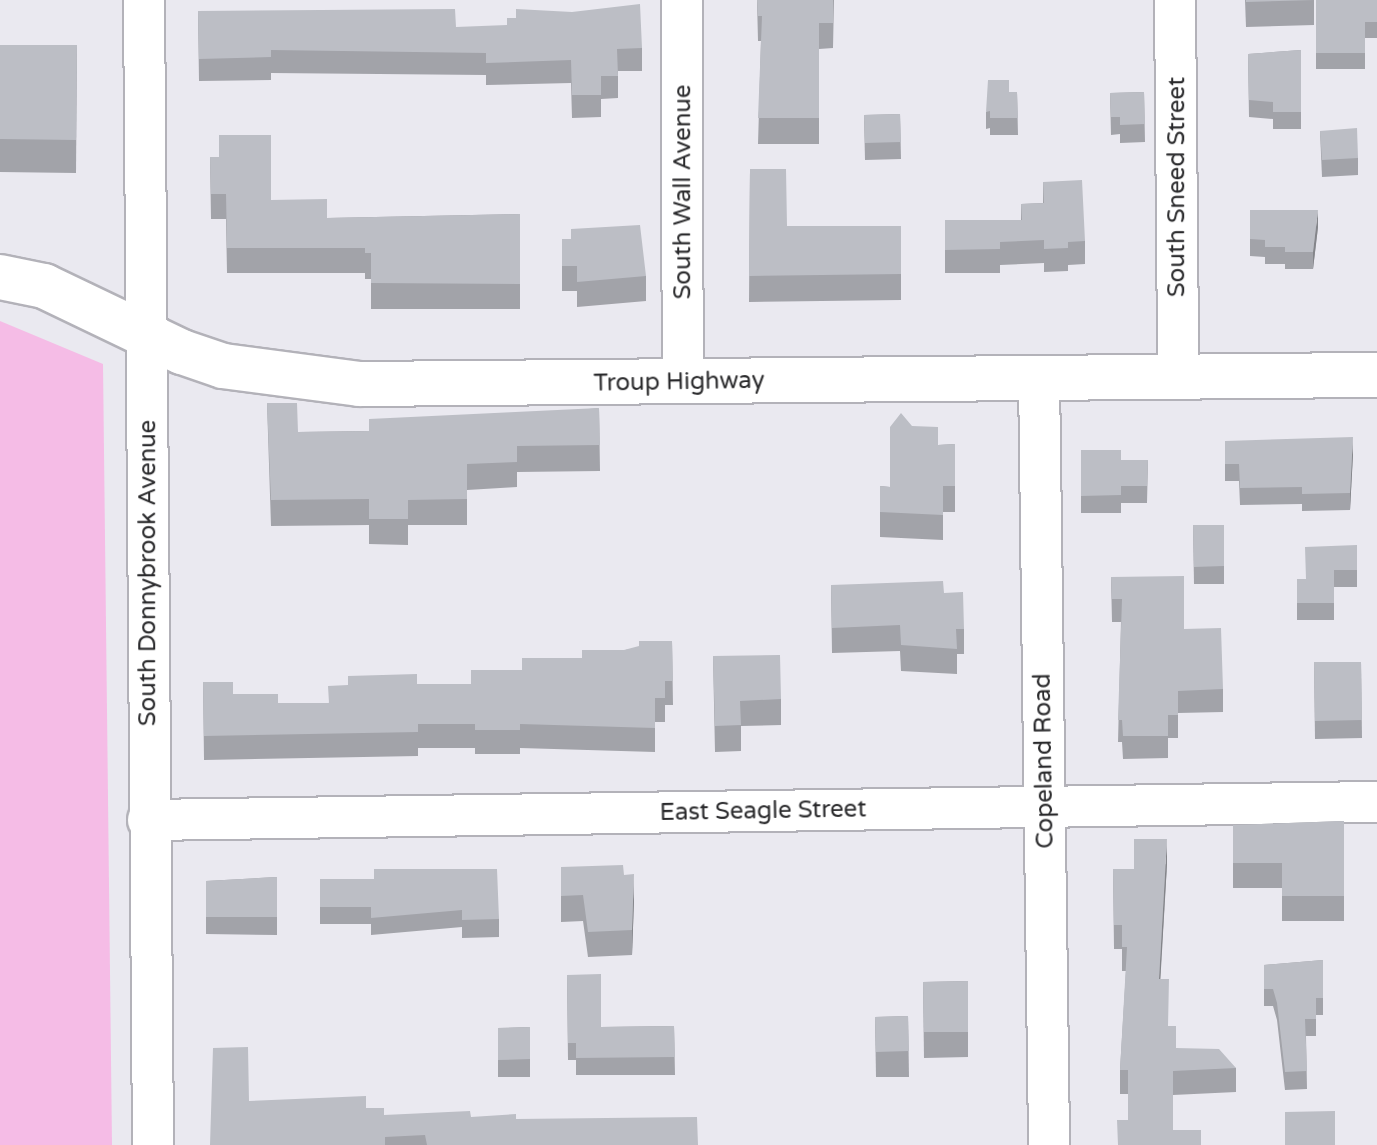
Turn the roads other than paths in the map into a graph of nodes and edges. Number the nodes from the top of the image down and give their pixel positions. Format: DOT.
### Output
graph roads {
  1 [pos="144,0"];
  2 [pos="682,0"];
  3 [pos="1175,0"];
  4 [pos="0,277"];
  5 [pos="148,334"];
  6 [pos="1178,373"];
  7 [pos="1377,375"];
  8 [pos="1039,376"];
  9 [pos="683,383"];
  10 [pos="1377,802"];
  11 [pos="1045,806"];
  12 [pos="148,820"];
  13 [pos="153,1145"];
  14 [pos="1049,1145"];
  1 -- 5 [label="street, South Donnybrook Avenue"];
  2 -- 9 [label="street, South Wall Avenue"];
  3 -- 6 [label="street, South Sneed Street"];
  4 -- 5 [label="main road, Troup Highway"];
  5 -- 9 [label="main road, Troup Highway"];
  5 -- 12 [label="street, South Donnybrook Avenue"];
  6 -- 7 [label="main road, Troup Highway"];
  6 -- 8 [label="main road, Troup Highway"];
  8 -- 9 [label="main road, Troup Highway"];
  8 -- 11 [label="street, Copeland Road"];
  10 -- 11 [label="street, East Seagle Street"];
  11 -- 12 [label="street, East Seagle Street"];
  11 -- 14 [label="street, Copeland Road"];
  12 -- 13 [label="street, South Donnybrook Avenue"];
}
